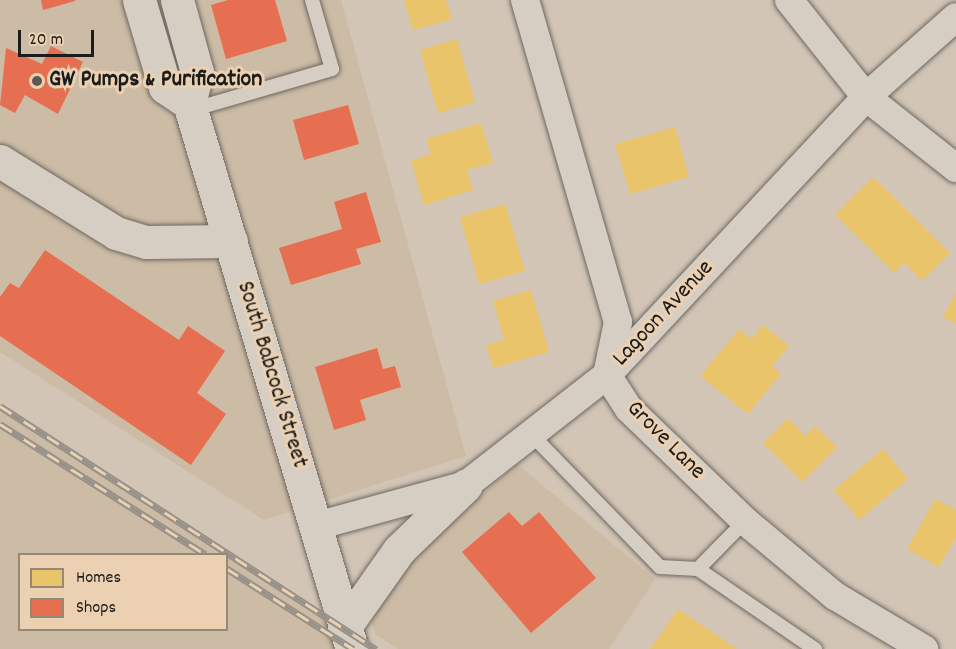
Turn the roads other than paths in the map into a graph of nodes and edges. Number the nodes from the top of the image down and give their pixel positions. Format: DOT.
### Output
graph roads {
  1 [pos="140,0"];
  2 [pos="177,0"];
  3 [pos="312,0"];
  4 [pos="525,0"];
  5 [pos="789,0"];
  6 [pos="956,18"];
  7 [pos="866,97"];
  8 [pos="190,107"];
  9 [pos="0,161"];
  10 [pos="956,168"];
  11 [pos="231,241"];
  12 [pos="607,375"];
  13 [pos="531,434"];
  14 [pos="466,485"];
  15 [pos="745,521"];
  16 [pos="316,526"];
  17 [pos="698,569"];
  18 [pos="349,643"];
  19 [pos="815,649"];
  20 [pos="924,649"];
  1 -- 8 [label="main road"];
  2 -- 8 [label="main road"];
  3 -- 8 [label="lane"];
  4 -- 12 [label="street"];
  5 -- 7 [label="street"];
  6 -- 7 [label="street, Lagoon Avenue"];
  7 -- 10 [label="street"];
  7 -- 12 [label="street, Lagoon Avenue"];
  8 -- 11 [label="main road, South Babcock Street"];
  9 -- 11 [label="main road"];
  11 -- 16 [label="main road, South Babcock Street"];
  12 -- 13 [label="street, Lagoon Avenue"];
  12 -- 15 [label="street, Grove Lane"];
  13 -- 14 [label="street, Lagoon Avenue"];
  13 -- 17 [label="lane"];
  14 -- 16 [label="street, Lagoon Avenue"];
  14 -- 18 [label="main road"];
  15 -- 17 [label="lane"];
  15 -- 20 [label="street, Grove Lane"];
  16 -- 18 [label="main road, South Babcock Street"];
  17 -- 19 [label="lane"];
}
